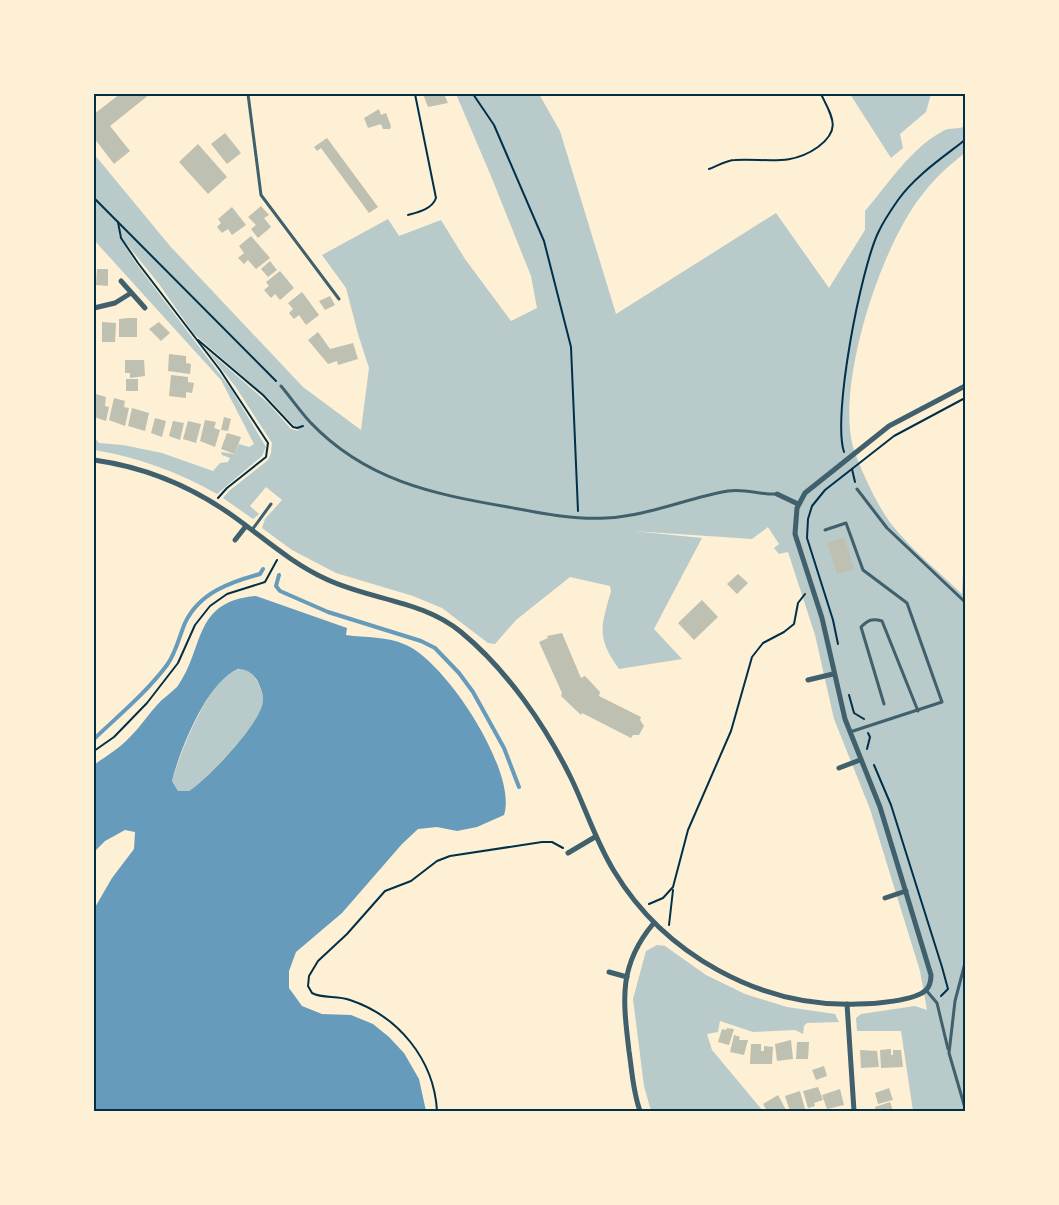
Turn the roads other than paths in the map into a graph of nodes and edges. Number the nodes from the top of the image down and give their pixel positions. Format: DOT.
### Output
graph roads {
  1 [pos="248,94"];
  2 [pos="121,281"];
  3 [pos="131,293"];
  4 [pos="338,299"];
  5 [pos="94,308"];
  6 [pos="145,308"];
  7 [pos="281,386"];
  8 [pos="965,386"];
  9 [pos="94,460"];
  10 [pos="857,489"];
  11 [pos="777,494"];
  12 [pos="271,504"];
  13 [pos="798,504"];
  14 [pos="246,526"];
  15 [pos="825,530"];
  16 [pos="252,531"];
  17 [pos="235,540"];
  18 [pos="965,602"];
  19 [pos="833,674"];
  20 [pos="808,680"];
  21 [pos="884,704"];
  22 [pos="918,711"];
  23 [pos="849,733"];
  24 [pos="860,760"];
  25 [pos="839,768"];
  26 [pos="595,837"];
  27 [pos="568,853"];
  28 [pos="906,891"];
  29 [pos="885,898"];
  30 [pos="653,924"];
  31 [pos="965,963"];
  32 [pos="609,972"];
  33 [pos="627,978"];
  34 [pos="926,990"];
  35 [pos="847,1004"];
  36 [pos="949,1053"];
  37 [pos="965,1108"];
  38 [pos="640,1111"];
  39 [pos="854,1111"];
  1 -- 4 [label="lane"];
  2 -- 3 [label="street"];
  3 -- 5 [label="street"];
  3 -- 6 [label="street"];
  7 -- 11 [label="lane"];
  8 -- 13 [label="street"];
  9 -- 14 [label="street"];
  10 -- 18 [label="lane"];
  11 -- 13 [label="street"];
  12 -- 16 [label="lane"];
  13 -- 19 [label="street"];
  14 -- 16 [label="street"];
  14 -- 17 [label="street"];
  15 -- 22 [label="lane"];
  16 -- 26 [label="street"];
  19 -- 20 [label="street"];
  19 -- 23 [label="street"];
  21 -- 22 [label="lane"];
  22 -- 23 [label="lane"];
  23 -- 24 [label="street"];
  24 -- 25 [label="street"];
  24 -- 28 [label="street"];
  26 -- 27 [label="street"];
  26 -- 30 [label="street"];
  28 -- 29 [label="street"];
  28 -- 34 [label="street"];
  30 -- 33 [label="street"];
  30 -- 35 [label="street"];
  31 -- 36 [label="lane"];
  32 -- 33 [label="street"];
  33 -- 38 [label="street"];
  34 -- 35 [label="street"];
  34 -- 36 [label="lane"];
  35 -- 39 [label="street"];
  36 -- 37 [label="lane"];
}
